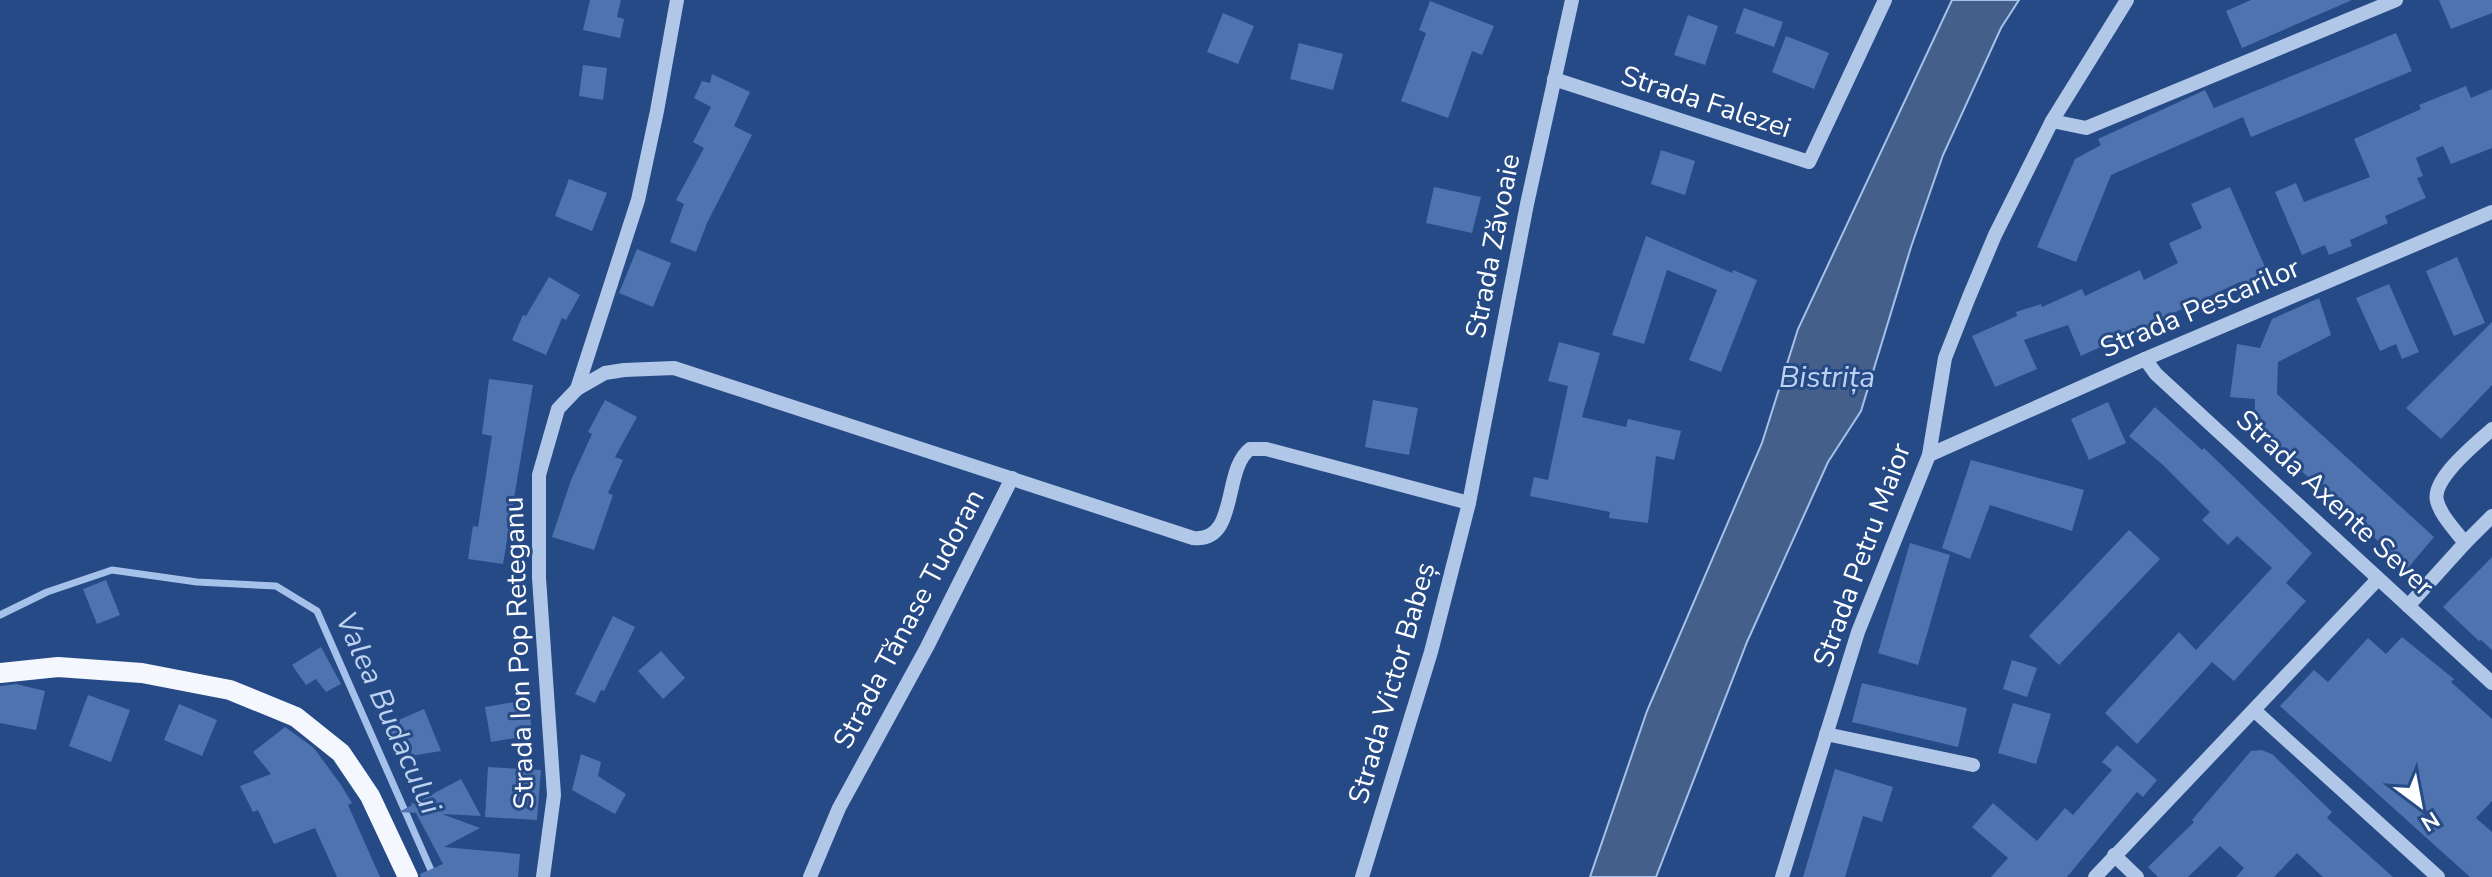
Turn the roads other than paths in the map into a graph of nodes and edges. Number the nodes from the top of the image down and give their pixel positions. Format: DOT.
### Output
graph roads {
  1 [pos="677,0"];
  2 [pos="1572,0"];
  3 [pos="1885,0"];
  4 [pos="2127,0"];
  5 [pos="2396,0"];
  6 [pos="1554,79"];
  7 [pos="2052,121"];
  8 [pos="2492,212"];
  9 [pos="2145,359"];
  10 [pos="577,389"];
  11 [pos="2492,429"];
  12 [pos="1929,455"];
  13 [pos="1012,478"];
  14 [pos="1469,503"];
  15 [pos="2492,516"];
  16 [pos="2465,543"];
  17 [pos="2378,579"];
  18 [pos="2408,606"];
  19 [pos="0,673"];
  20 [pos="2492,683"];
  21 [pos="2255,711"];
  22 [pos="1826,734"];
  23 [pos="1973,765"];
  24 [pos="2114,855"];
  25 [pos="408,877"];
  26 [pos="543,877"];
  27 [pos="810,877"];
  28 [pos="1362,877"];
  29 [pos="1782,877"];
  30 [pos="2095,877"];
  31 [pos="2137,877"];
  32 [pos="2438,877"];
  1 -- 10 [label="street, Strada Ion Pop Reteganu"];
  2 -- 6 [label="street, Strada Zăvoaie"];
  3 -- 6 [label="street, Strada Falezei"];
  4 -- 7 [label="street, Strada Petru Maior"];
  5 -- 7 [label="street"];
  6 -- 14 [label="street, Strada Zăvoaie"];
  7 -- 12 [label="street, Strada Petru Maior"];
  8 -- 9 [label="street, Strada Pescarilor"];
  9 -- 12 [label="street, Strada Pescarilor"];
  9 -- 17 [label="street, Strada Axente Sever"];
  10 -- 13 [label="street, Strada Ion Pop Reteganu"];
  10 -- 26 [label="street, Strada Ion Pop Reteganu"];
  11 -- 16 [label="street"];
  12 -- 22 [label="street, Strada Petru Maior"];
  13 -- 14 [label="street, Strada Tănase Tudoran"];
  13 -- 27 [label="street, Strada Tănase Tudoran"];
  14 -- 28 [label="street, Strada Victor Babeș"];
  15 -- 16 [label="street"];
  16 -- 18 [label="street"];
  17 -- 18 [label="street, Strada Axente Sever"];
  17 -- 21 [label="street"];
  18 -- 20 [label="street, Strada Axente Sever"];
  19 -- 25 [label="main road"];
  21 -- 24 [label="street"];
  21 -- 32 [label="street"];
  22 -- 23 [label="street"];
  22 -- 29 [label="street, Strada Petru Maior"];
  24 -- 30 [label="street"];
  24 -- 31 [label="street"];
}
